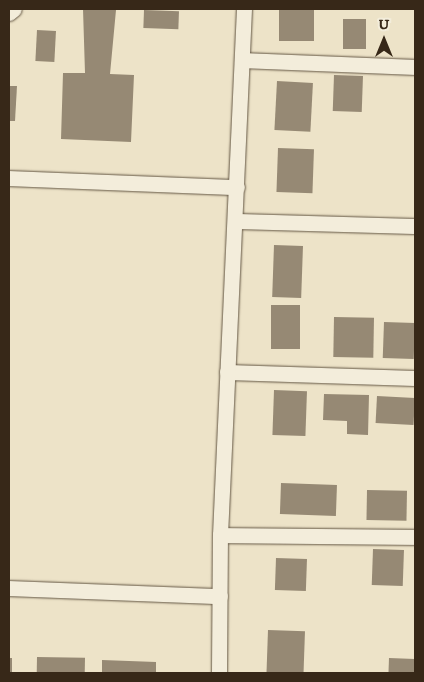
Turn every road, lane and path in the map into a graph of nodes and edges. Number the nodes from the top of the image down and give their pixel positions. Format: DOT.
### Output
graph roads {
  1 [pos="14,9"];
  2 [pos="244,9"];
  3 [pos="9,13"];
  4 [pos="242,60"];
  5 [pos="415,67"];
  6 [pos="9,178"];
  7 [pos="237,187"];
  8 [pos="236,221"];
  9 [pos="415,226"];
  10 [pos="227,372"];
  11 [pos="415,378"];
  12 [pos="220,535"];
  13 [pos="415,537"];
  14 [pos="9,588"];
  15 [pos="220,596"];
  16 [pos="219,673"];
  1 -- 3 [label="street"];
  2 -- 4 [label="street"];
  4 -- 5 [label="street"];
  4 -- 7 [label="street"];
  6 -- 7 [label="street"];
  7 -- 8 [label="street"];
  8 -- 9 [label="street"];
  8 -- 10 [label="street"];
  10 -- 11 [label="street"];
  10 -- 12 [label="street"];
  12 -- 13 [label="street"];
  12 -- 15 [label="street"];
  14 -- 15 [label="street"];
  15 -- 16 [label="street"];
}
